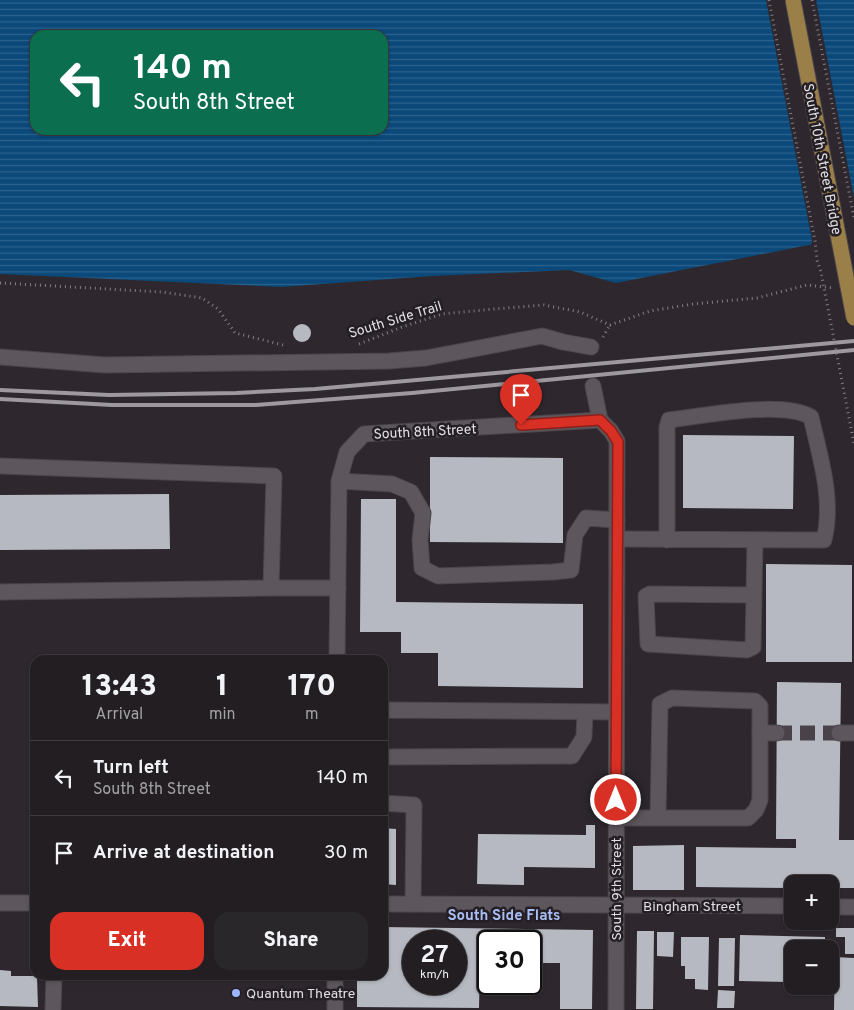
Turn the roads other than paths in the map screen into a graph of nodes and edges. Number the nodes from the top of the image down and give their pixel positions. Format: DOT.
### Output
graph roads {
  1 [pos="793,0"];
  2 [pos="854,318"];
  3 [pos="590,346"];
  4 [pos="0,357"];
  5 [pos="594,386"];
  6 [pos="600,420"];
  7 [pos="0,466"];
  8 [pos="339,481"];
  9 [pos="617,520"];
  10 [pos="617,539"];
  11 [pos="667,540"];
  12 [pos="755,540"];
  13 [pos="271,588"];
  14 [pos="338,588"];
  15 [pos="0,592"];
  16 [pos="754,595"];
  17 [pos="338,655"];
  18 [pos="388,710"];
  19 [pos="585,712"];
  20 [pos="616,712"];
  21 [pos="760,733"];
  22 [pos="777,733"];
  23 [pos="388,757"];
  24 [pos="388,803"];
  25 [pos="616,818"];
  26 [pos="658,818"];
  27 [pos="0,903"];
  28 [pos="30,903"];
  29 [pos="388,904"];
  30 [pos="413,904"];
  31 [pos="616,905"];
  32 [pos="784,906"];
  33 [pos="839,907"];
  34 [pos="854,907"];
  35 [pos="54,980"];
  36 [pos="335,980"];
  37 [pos="53,1010"];
  38 [pos="335,1010"];
  39 [pos="616,1010"];
  1 -- 2 [label="main road, South 10th Street Bridge, bridge"];
  3 -- 4 [label="street"];
  5 -- 6 [label="street"];
  6 -- 8 [label="street, South 8th Street"];
  6 -- 9 [label="street, South 9th Street"];
  7 -- 13 [label="street"];
  8 -- 9 [label="street"];
  8 -- 14 [label="street, South 8th Street"];
  9 -- 10 [label="street, South 9th Street"];
  10 -- 11 [label="street"];
  10 -- 20 [label="street, South 9th Street"];
  11 -- 12 [label="street"];
  11 -- 12 [label="street"];
  12 -- 16 [label="street"];
  13 -- 14 [label="street"];
  13 -- 15 [label="street"];
  14 -- 17 [label="street, South 8th Street"];
  16 -- 16 [label="street"];
  18 -- 19 [label="street"];
  19 -- 20 [label="street"];
  19 -- 23 [label="street"];
  20 -- 25 [label="street, South 9th Street"];
  21 -- 22 [label="street"];
  21 -- 26 [label="street"];
  21 -- 26 [label="street"];
  24 -- 30 [label="street"];
  25 -- 26 [label="street"];
  25 -- 31 [label="street, South 9th Street"];
  27 -- 28 [label="street"];
  29 -- 30 [label="street, Bingham Street"];
  30 -- 31 [label="street, Bingham Street"];
  31 -- 32 [label="street, Bingham Street"];
  31 -- 39 [label="street, South 9th Street"];
  33 -- 34 [label="street"];
  35 -- 37 [label="street"];
  36 -- 38 [label="street"];
}
